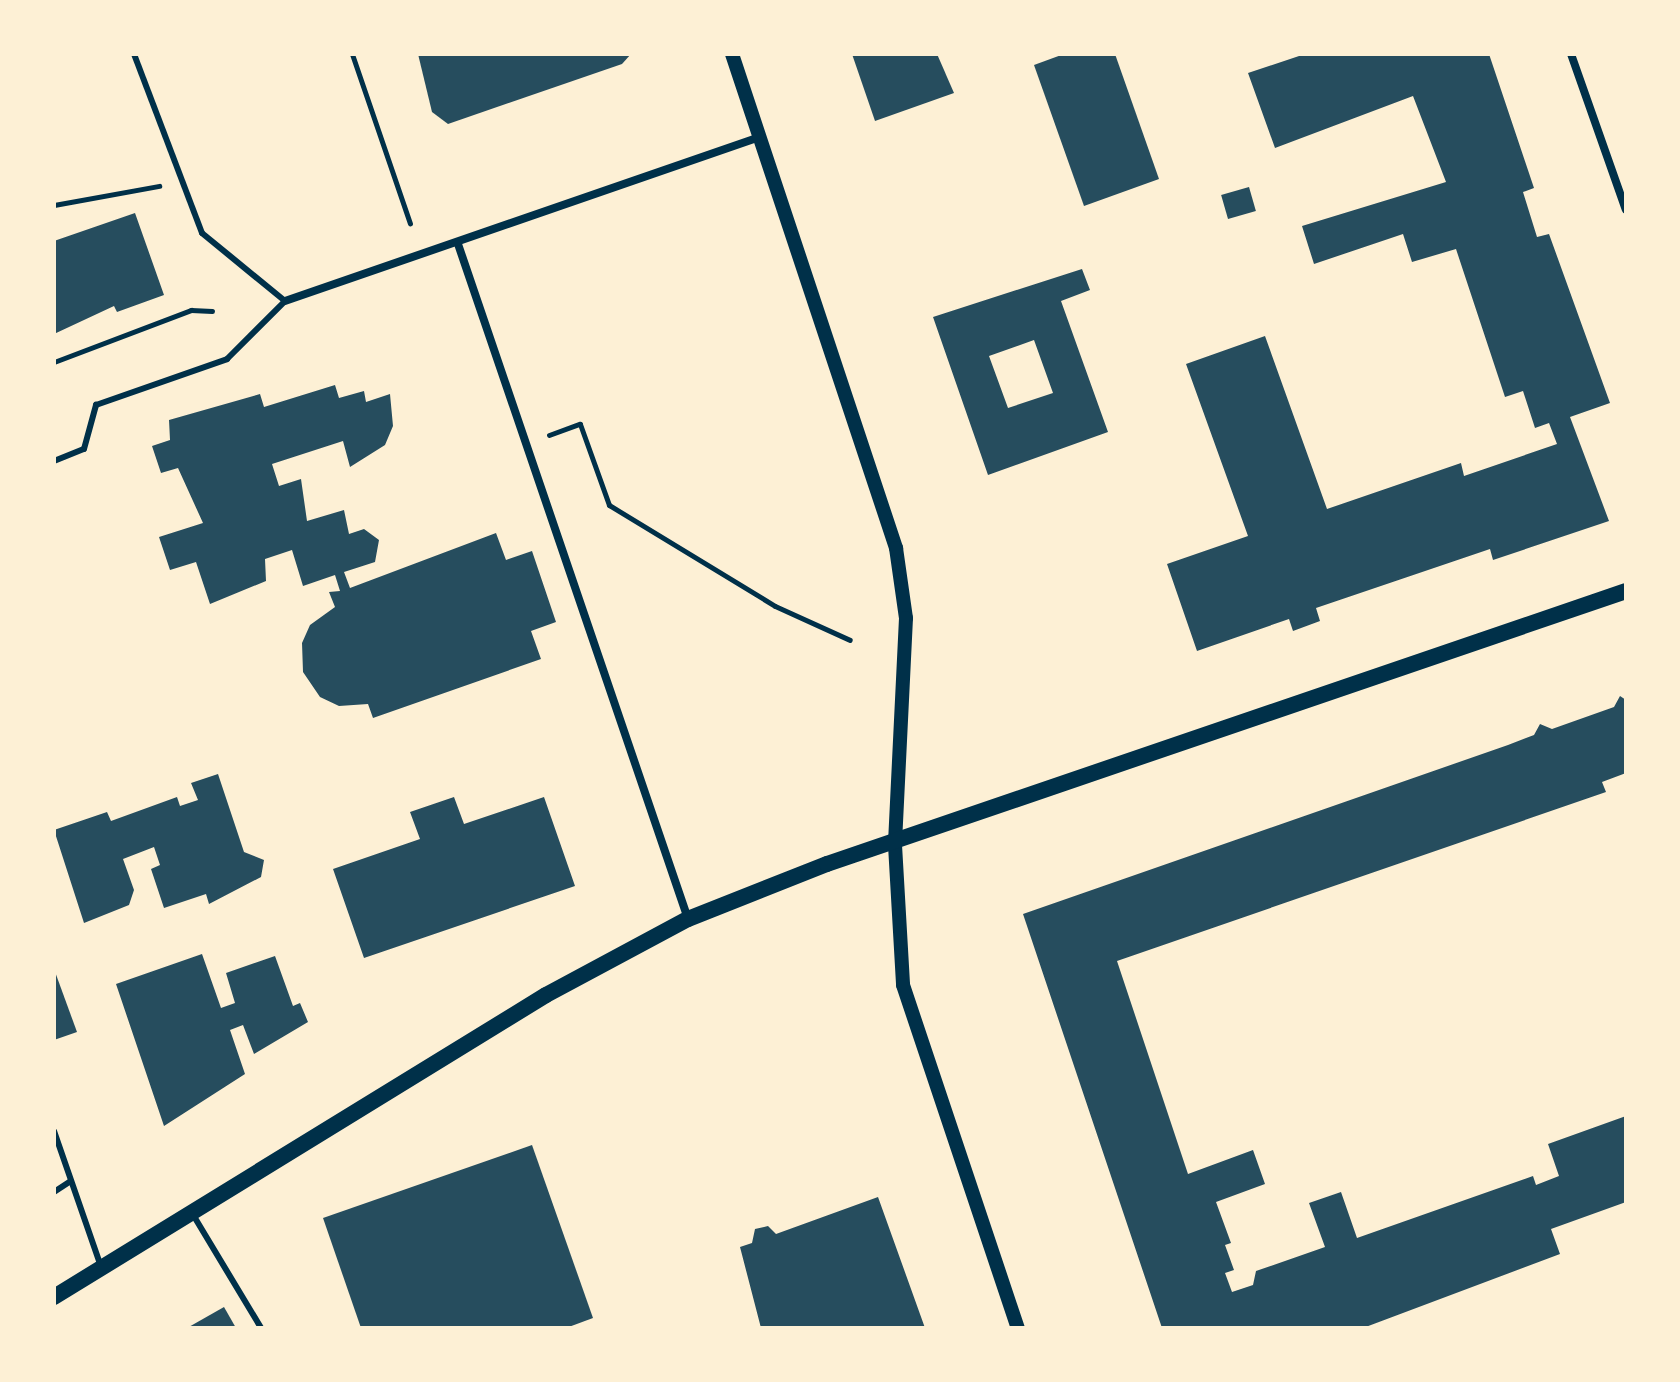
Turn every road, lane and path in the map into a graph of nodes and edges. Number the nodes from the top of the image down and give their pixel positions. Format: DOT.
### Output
graph roads {
  1 [pos="134,54"];
  2 [pos="352,54"];
  3 [pos="732,54"];
  4 [pos="1571,54"];
  5 [pos="761,137"];
  6 [pos="181,183"];
  7 [pos="54,205"];
  8 [pos="1626,210"];
  9 [pos="410,223"];
  10 [pos="458,244"];
  11 [pos="285,301"];
  12 [pos="212,311"];
  13 [pos="54,362"];
  14 [pos="534,441"];
  15 [pos="54,461"];
  16 [pos="1626,591"];
  17 [pos="850,640"];
  18 [pos="895,845"];
  19 [pos="688,919"];
  20 [pos="54,1131"];
  21 [pos="71,1181"];
  22 [pos="54,1192"];
  23 [pos="192,1213"];
  24 [pos="102,1269"];
  25 [pos="54,1297"];
  26 [pos="261,1328"];
  27 [pos="1018,1328"];
  1 -- 6 [label="lane"];
  2 -- 9 [label="path"];
  3 -- 5 [label="street"];
  4 -- 8 [label="street"];
  5 -- 10 [label="street"];
  5 -- 18 [label="street"];
  6 -- 7 [label="path"];
  6 -- 11 [label="lane"];
  10 -- 11 [label="street"];
  10 -- 19 [label="street"];
  11 -- 15 [label="lane"];
  12 -- 13 [label="path"];
  14 -- 17 [label="path"];
  16 -- 18 [label="main road"];
  18 -- 19 [label="main road"];
  18 -- 27 [label="street"];
  19 -- 23 [label="main road"];
  20 -- 21 [label="lane"];
  21 -- 22 [label="lane"];
  21 -- 24 [label="lane"];
  23 -- 24 [label="main road"];
  23 -- 26 [label="lane"];
  24 -- 25 [label="main road"];
}
